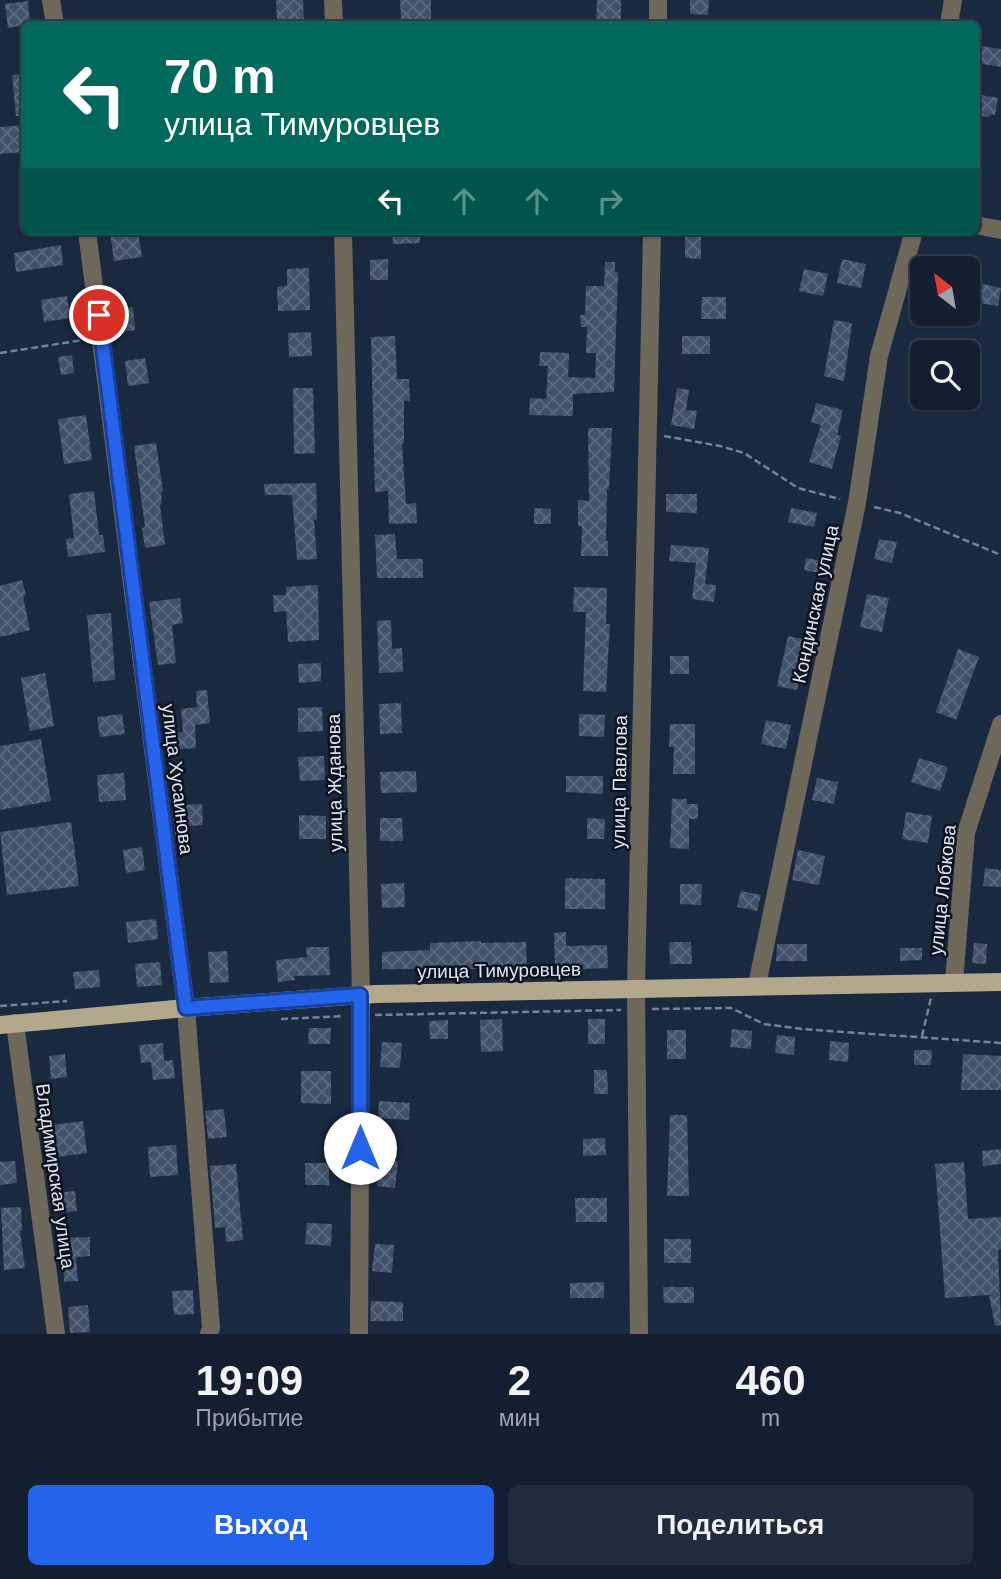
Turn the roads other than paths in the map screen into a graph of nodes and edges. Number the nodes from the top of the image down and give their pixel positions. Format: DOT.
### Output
graph roads {
  1 [pos="51,0"];
  2 [pos="333,0"];
  3 [pos="658,0"];
  4 [pos="953,0"];
  5 [pos="54,21"];
  6 [pos="334,21"];
  7 [pos="658,21"];
  8 [pos="950,21"];
  9 [pos="980,226"];
  10 [pos="1001,230"];
  11 [pos="88,235"];
  12 [pos="343,235"];
  13 [pos="652,235"];
  14 [pos="913,235"];
  15 [pos="999,734"];
  16 [pos="954,982"];
  17 [pos="1001,982"];
  18 [pos="757,985"];
  19 [pos="636,988"];
  20 [pos="360,995"];
  21 [pos="186,1008"];
  22 [pos="8,1024"];
  23 [pos="56,1334"];
  24 [pos="209,1334"];
  25 [pos="359,1334"];
  26 [pos="639,1334"];
  1 -- 5 [label="street"];
  2 -- 6 [label="street"];
  3 -- 7 [label="street"];
  4 -- 8 [label="street"];
  9 -- 10 [label="street"];
  11 -- 21 [label="street, улица Хусаинова"];
  12 -- 20 [label="street, улица Жданова"];
  13 -- 19 [label="street, улица Павлова"];
  14 -- 18 [label="street, Кондинская улица"];
  15 -- 16 [label="street, улица Лобкова"];
  16 -- 17 [label="main road, улица Тимуровцев"];
  16 -- 18 [label="main road, улица Тимуровцев"];
  18 -- 19 [label="main road, улица Тимуровцев"];
  19 -- 20 [label="main road, улица Тимуровцев"];
  19 -- 26 [label="street, улица Павлова"];
  20 -- 21 [label="main road, улица Тимуровцев"];
  20 -- 25 [label="street, улица Жданова"];
  21 -- 22 [label="main road, улица Тимуровцев"];
  21 -- 24 [label="street, улица Хусаинова"];
  22 -- 23 [label="street, Владимирская улица"];
}
